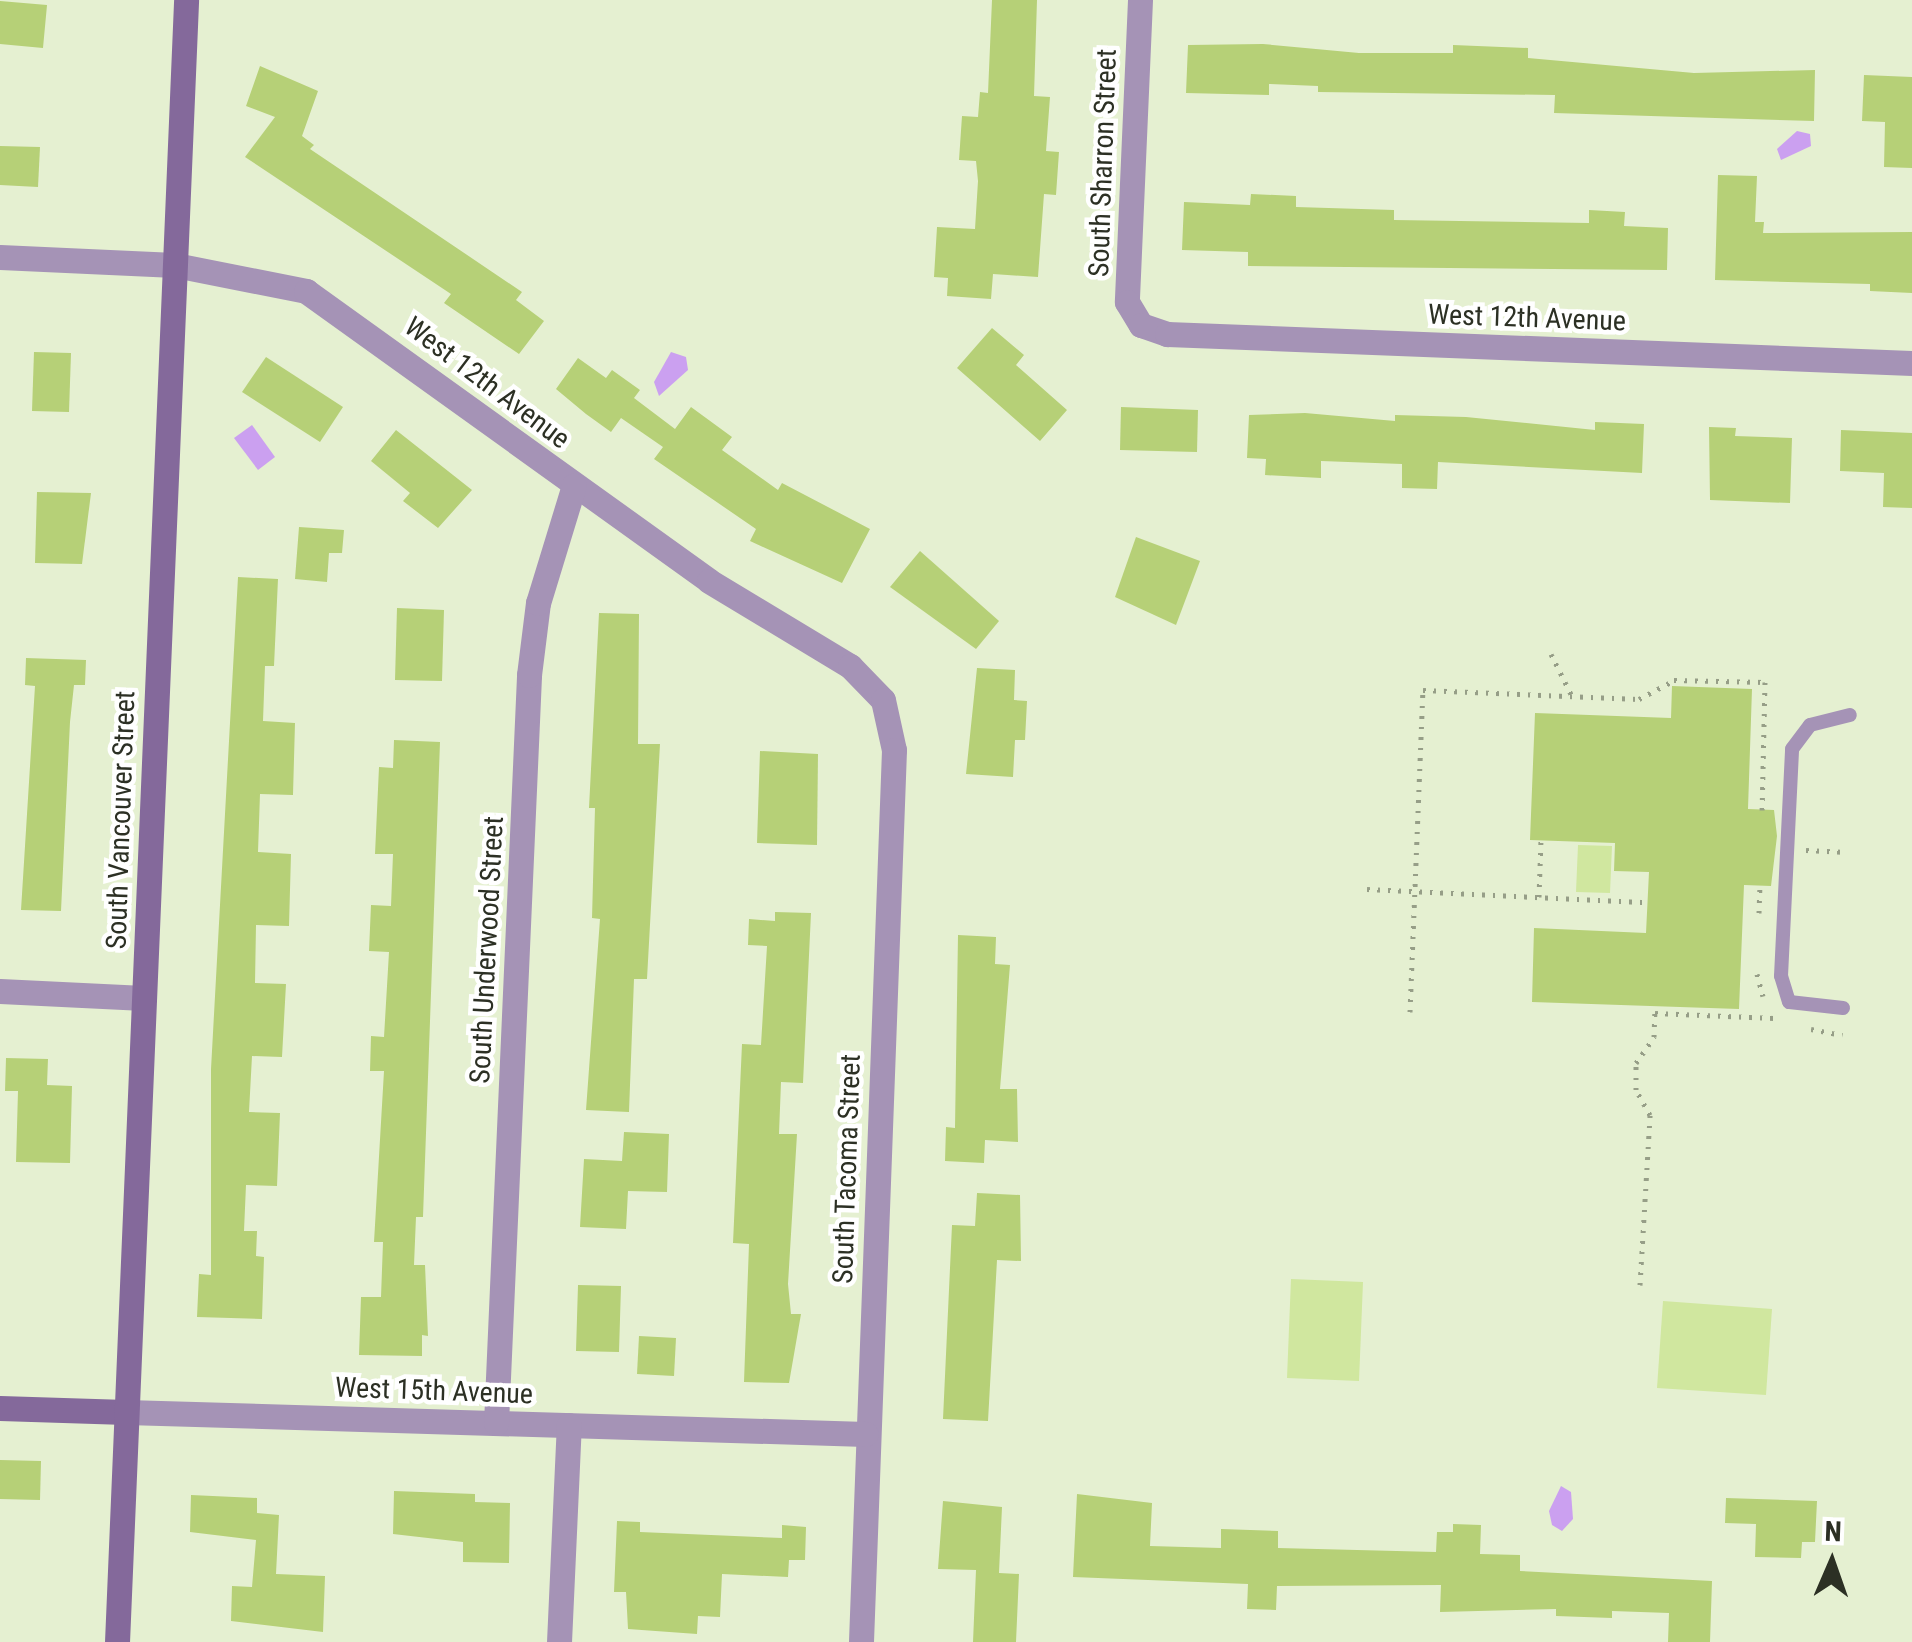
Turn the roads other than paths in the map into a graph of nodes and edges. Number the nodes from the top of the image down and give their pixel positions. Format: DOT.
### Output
graph roads {
  1 [pos="186,0"];
  2 [pos="1140,0"];
  3 [pos="0,257"];
  4 [pos="175,265"];
  5 [pos="1141,325"];
  6 [pos="1912,363"];
  7 [pos="574,485"];
  8 [pos="883,700"];
  9 [pos="1850,716"];
  10 [pos="0,991"];
  11 [pos="144,998"];
  12 [pos="1843,1008"];
  13 [pos="0,1408"];
  14 [pos="126,1412"];
  15 [pos="496,1423"];
  16 [pos="570,1425"];
  17 [pos="866,1434"];
  18 [pos="117,1642"];
  19 [pos="558,1642"];
  20 [pos="861,1642"];
  1 -- 4 [label="street, South Vancouver Street"];
  2 -- 5 [label="street, South Sharron Street"];
  3 -- 4 [label="street, West 12th Avenue"];
  4 -- 7 [label="street, West 12th Avenue"];
  4 -- 11 [label="street, South Vancouver Street"];
  5 -- 6 [label="street, West 12th Avenue"];
  7 -- 8 [label="street, West 12th Avenue"];
  7 -- 15 [label="street, South Underwood Street"];
  8 -- 17 [label="street, South Tacoma Street"];
  9 -- 12 [label="lane"];
  10 -- 11 [label="street"];
  11 -- 14 [label="street, South Vancouver Street"];
  13 -- 14 [label="street, West 15th Avenue"];
  14 -- 15 [label="street, West 15th Avenue"];
  14 -- 18 [label="street, South Vancouver Street"];
  15 -- 16 [label="street, West 15th Avenue"];
  16 -- 17 [label="street, West 15th Avenue"];
  16 -- 19 [label="street"];
  17 -- 20 [label="street, South Tacoma Street"];
}
